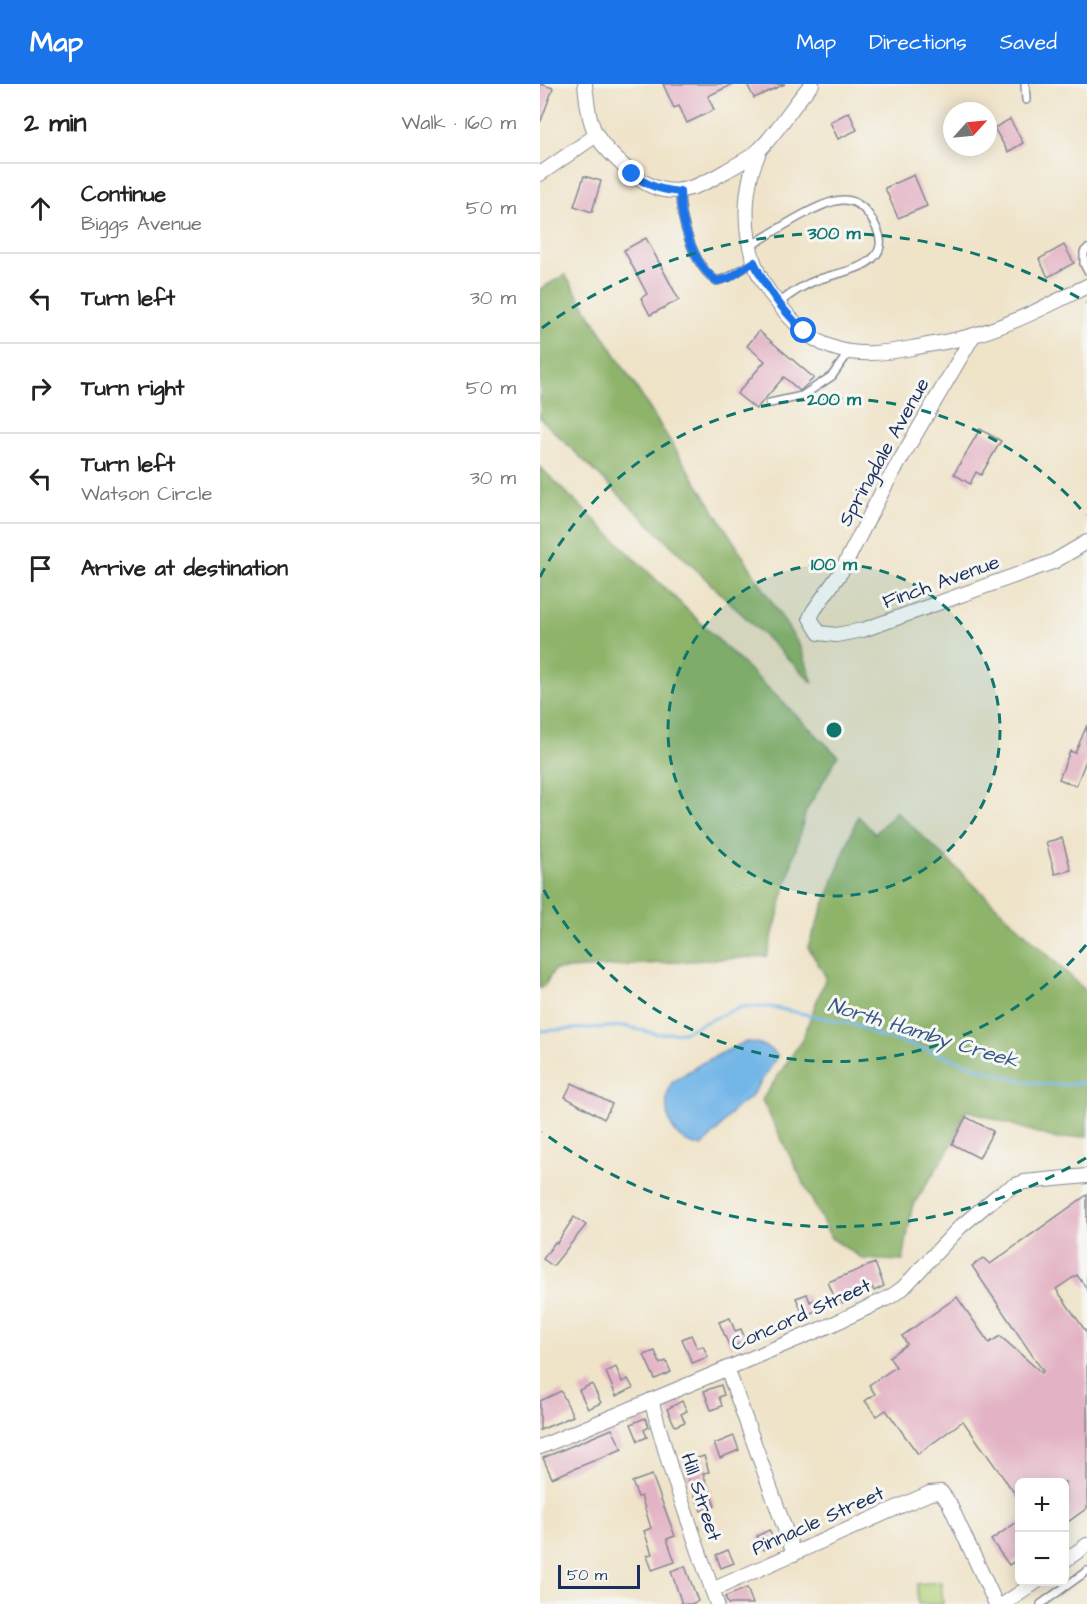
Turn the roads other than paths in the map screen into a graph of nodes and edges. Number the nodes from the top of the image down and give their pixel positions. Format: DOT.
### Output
graph roads {
  1 [pos="585,84"];
  2 [pos="812,84"];
  3 [pos="1025,84"];
  4 [pos="1026,100"];
  5 [pos="595,136"];
  6 [pos="760,149"];
  7 [pos="540,174"];
  8 [pos="680,192"];
  9 [pos="750,246"];
  10 [pos="1087,249"];
  11 [pos="754,262"];
  12 [pos="1087,270"];
  13 [pos="1087,286"];
  14 [pos="778,304"];
  15 [pos="973,336"];
  16 [pos="849,352"];
  17 [pos="770,403"];
  18 [pos="1087,542"];
  19 [pos="810,618"];
  20 [pos="1087,1176"];
  21 [pos="727,1368"];
  22 [pos="651,1400"];
  23 [pos="540,1448"];
  24 [pos="1087,1545"];
  25 [pos="794,1554"];
  26 [pos="1069,1558"];
  27 [pos="1087,1571"];
  28 [pos="1029,1586"];
  29 [pos="712,1590"];
  30 [pos="717,1604"];
  31 [pos="996,1604"];
  32 [pos="1004,1604"];
  33 [pos="1041,1604"];
  1 -- 5 [label="street"];
  2 -- 6 [label="street"];
  3 -- 4 [label="lane"];
  5 -- 7 [label="street"];
  5 -- 8 [label="street"];
  6 -- 8 [label="street"];
  6 -- 9 [label="street"];
  8 -- 11 [label="lane"];
  9 -- 11 [label="street"];
  9 -- 14 [label="lane"];
  10 -- 12 [label="lane"];
  11 -- 14 [label="street"];
  13 -- 15 [label="street"];
  14 -- 16 [label="street"];
  15 -- 16 [label="street"];
  15 -- 19 [label="street, Springdale Avenue"];
  16 -- 17 [label="lane"];
  18 -- 19 [label="street, Finch Avenue"];
  20 -- 21 [label="street, Concord Street"];
  21 -- 22 [label="street, Concord Street"];
  21 -- 25 [label="street"];
  22 -- 23 [label="street, Concord Street"];
  22 -- 29 [label="street, Hill Street"];
  24 -- 26 [label="street"];
  25 -- 29 [label="street, Pinnacle Street"];
  25 -- 31 [label="street, Pinnacle Street"];
  27 -- 33 [label="lane"];
  28 -- 32 [label="street"];
  29 -- 30 [label="street, Hill Street"];
}
